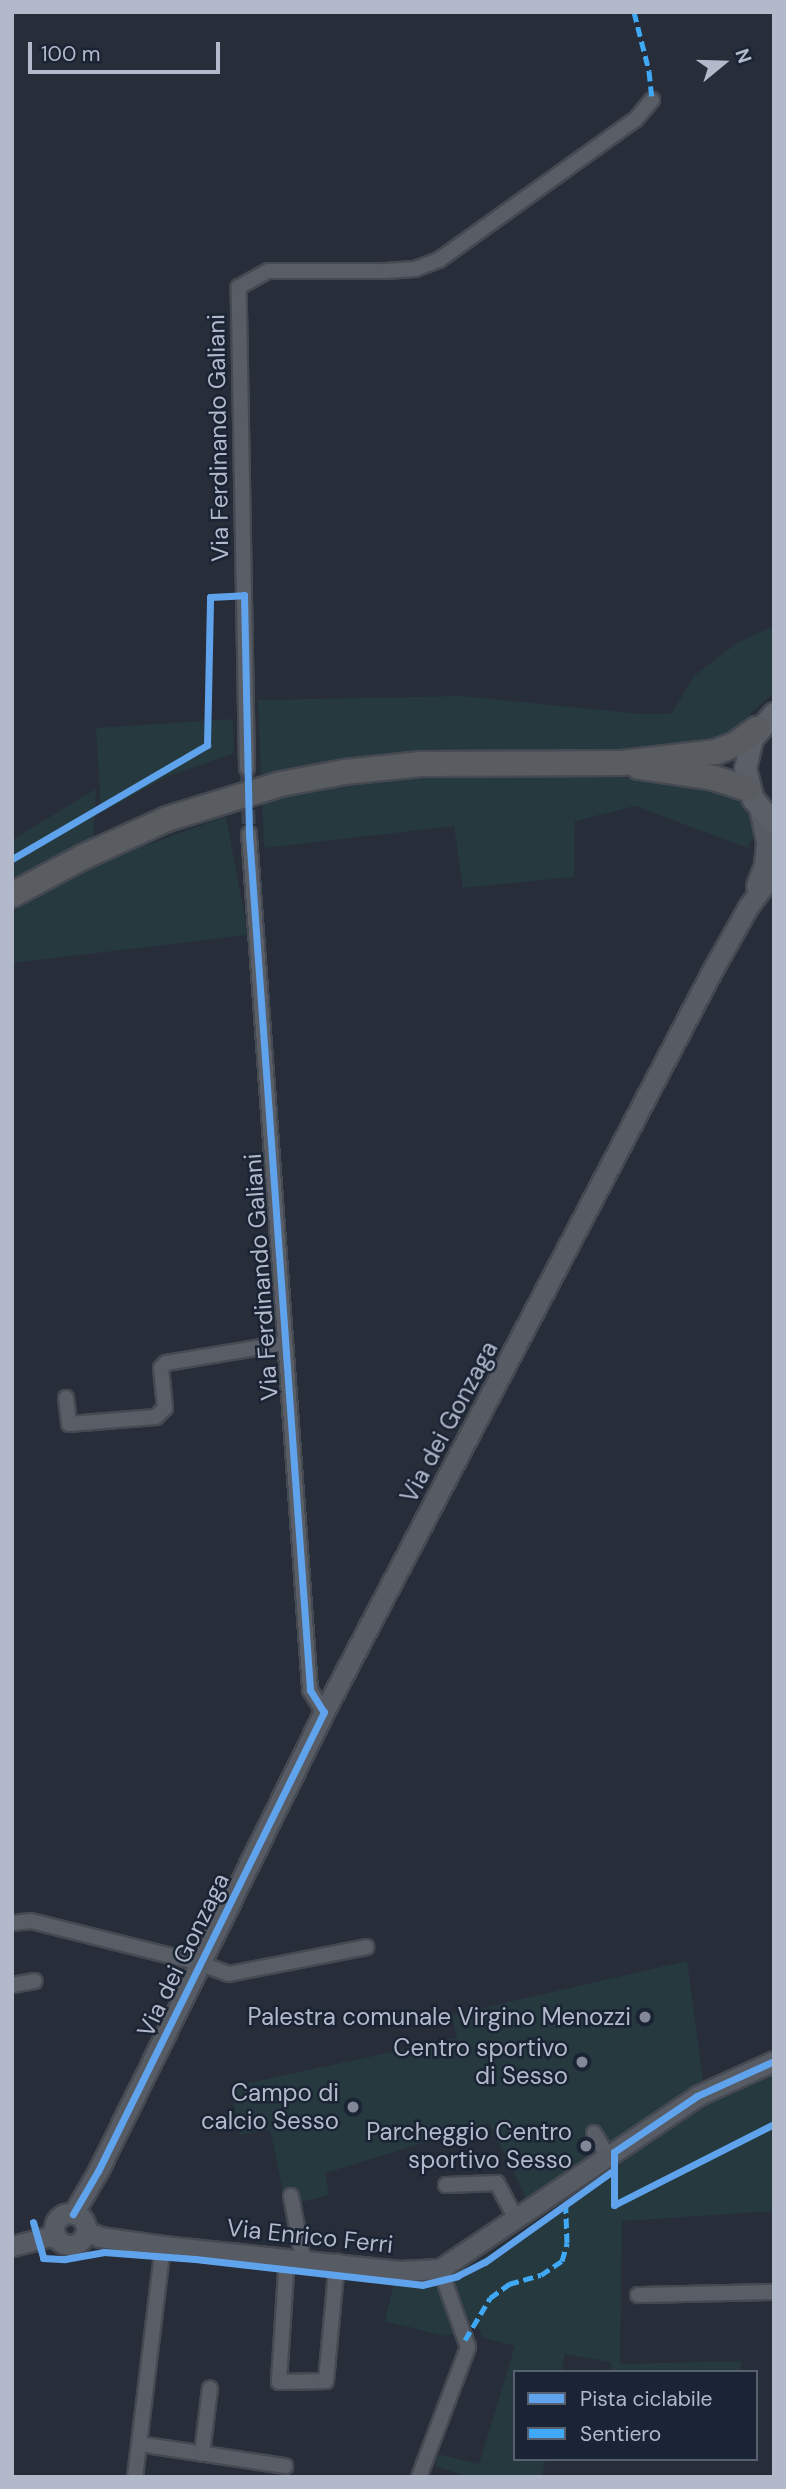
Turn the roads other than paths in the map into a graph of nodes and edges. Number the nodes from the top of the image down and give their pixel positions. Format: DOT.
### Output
graph roads {
  1 [pos="652,100"];
  2 [pos="766,721"];
  3 [pos="622,763"];
  4 [pos="247,768"];
  5 [pos="760,807"];
  6 [pos="249,834"];
  7 [pos="774,872"];
  8 [pos="12,895"];
  9 [pos="748,907"];
  10 [pos="285,1343"];
  11 [pos="66,1398"];
  12 [pos="324,1712"];
  13 [pos="12,1923"];
  14 [pos="366,1947"];
  15 [pos="200,1963"];
  16 [pos="35,1981"];
  17 [pos="12,1985"];
  18 [pos="774,2061"];
  19 [pos="594,2133"];
  20 [pos="608,2156"];
  21 [pos="446,2185"];
  22 [pos="291,2196"];
  23 [pos="74,2214"];
  24 [pos="516,2218"];
  25 [pos="86,2231"];
  26 [pos="55,2235"];
  27 [pos="12,2246"];
  28 [pos="163,2246"];
  29 [pos="295,2258"];
  30 [pos="337,2262"];
  31 [pos="440,2269"];
  32 [pos="774,2292"];
  33 [pos="638,2295"];
  34 [pos="210,2388"];
  35 [pos="139,2444"];
  36 [pos="202,2454"];
  37 [pos="285,2466"];
  38 [pos="135,2477"];
  39 [pos="419,2477"];
  1 -- 4 [label="street, Via Ferdinando Galiani"];
  2 -- 3 [label="highway"];
  2 -- 5 [label="main road"];
  3 -- 5 [label="highway"];
  3 -- 8 [label="highway"];
  5 -- 9 [label="main road, Via dei Gonzaga"];
  6 -- 10 [label="street, Via Ferdinando Galiani"];
  7 -- 9 [label="main road, Via dei Gonzaga"];
  9 -- 12 [label="main road, Via dei Gonzaga"];
  10 -- 11 [label="street"];
  10 -- 12 [label="street, Via Ferdinando Galiani"];
  12 -- 15 [label="main road, Via dei Gonzaga"];
  13 -- 15 [label="street"];
  14 -- 15 [label="street, Via dei Gonzaga"];
  15 -- 23 [label="main road, Via dei Gonzaga"];
  16 -- 17 [label="street"];
  18 -- 20 [label="main road"];
  19 -- 20 [label="street"];
  20 -- 24 [label="main road"];
  21 -- 24 [label="street"];
  22 -- 29 [label="street"];
  23 -- 25 [label="main road"];
  23 -- 26 [label="main road, Via dei Gonzaga"];
  24 -- 31 [label="main road"];
  25 -- 26 [label="main road"];
  25 -- 28 [label="main road, Via Enrico Ferri"];
  26 -- 27 [label="main road"];
  28 -- 29 [label="main road, Via Enrico Ferri"];
  28 -- 35 [label="street"];
  29 -- 30 [label="main road, Via Enrico Ferri"];
  29 -- 30 [label="street"];
  30 -- 31 [label="main road, Via Enrico Ferri"];
  31 -- 39 [label="street"];
  32 -- 33 [label="street"];
  34 -- 36 [label="street"];
  35 -- 36 [label="street"];
  35 -- 38 [label="street"];
  36 -- 37 [label="street"];
}
